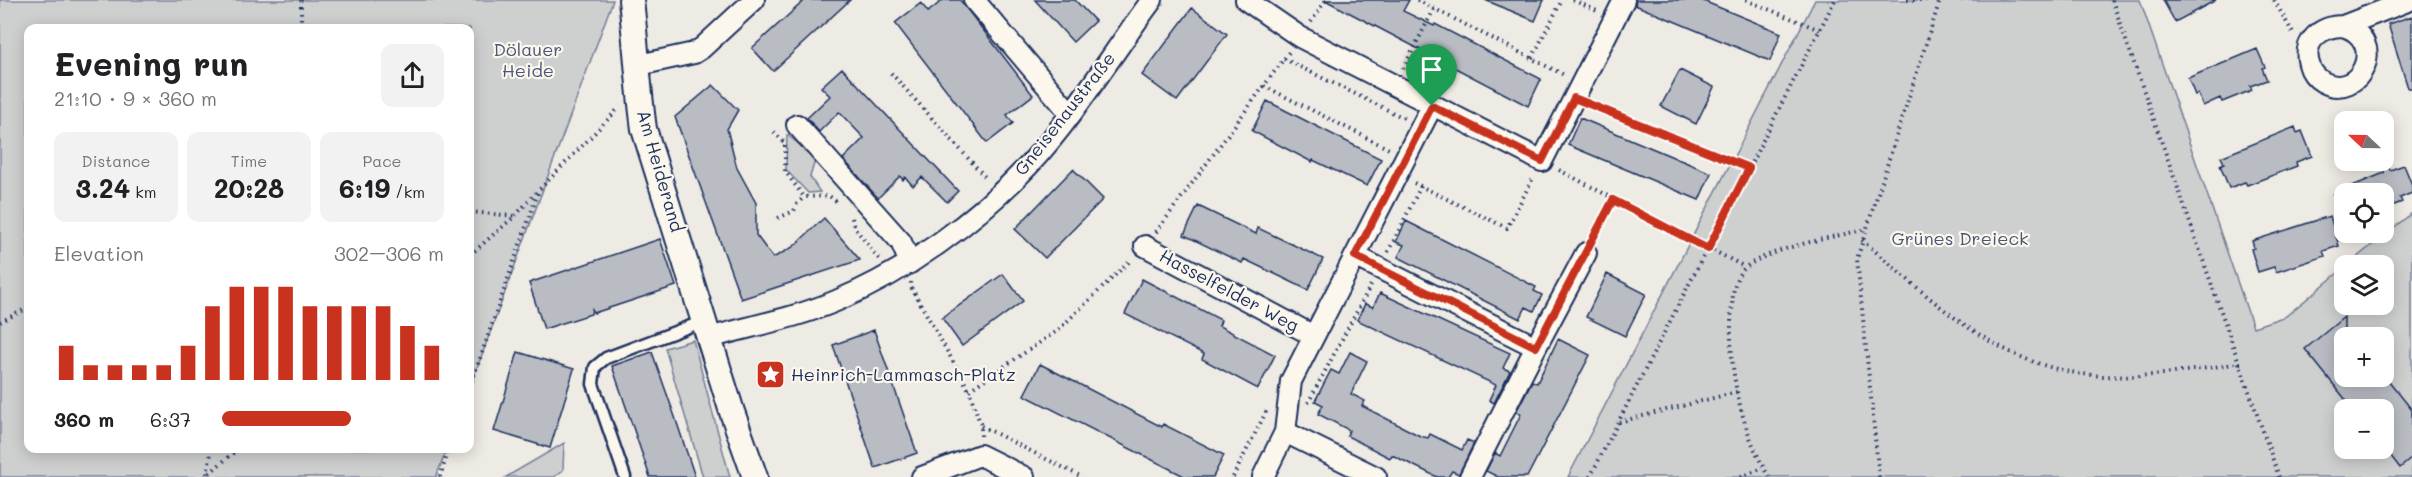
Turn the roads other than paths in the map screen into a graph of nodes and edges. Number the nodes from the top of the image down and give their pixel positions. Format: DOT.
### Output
graph roads {
  1 [pos="631,0"];
  2 [pos="754,0"];
  3 [pos="974,0"];
  4 [pos="1152,0"];
  5 [pos="1246,0"];
  6 [pos="1624,0"];
  7 [pos="2410,0"];
  8 [pos="2343,26"];
  9 [pos="639,65"];
  10 [pos="1432,106"];
  11 [pos="1070,113"];
  12 [pos="797,125"];
  13 [pos="1145,246"];
  14 [pos="1586,253"];
  15 [pos="1355,256"];
  16 [pos="910,263"];
  17 [pos="707,330"];
  18 [pos="1314,336"];
  19 [pos="1536,347"];
  20 [pos="1285,432"];
  21 [pos="625,477"];
  22 [pos="755,477"];
  23 [pos="922,477"];
  24 [pos="1024,477"];
  25 [pos="1263,477"];
  26 [pos="1376,477"];
  27 [pos="1470,477"];
  1 -- 9 [label="street, Am Heiderand"];
  2 -- 9 [label="street"];
  3 -- 11 [label="street"];
  4 -- 11 [label="street, Gneisenaustraße"];
  5 -- 10 [label="street"];
  6 -- 10 [label="street"];
  7 -- 8 [label="street"];
  8 -- 8 [label="street"];
  9 -- 17 [label="street, Am Heiderand"];
  10 -- 15 [label="street"];
  11 -- 16 [label="street, Gneisenaustraße"];
  12 -- 16 [label="street"];
  13 -- 18 [label="street, Hasselfelder Weg"];
  14 -- 19 [label="street"];
  15 -- 18 [label="street"];
  15 -- 19 [label="street"];
  16 -- 17 [label="street, Gneisenaustraße"];
  17 -- 21 [label="lane"];
  17 -- 22 [label="street"];
  18 -- 20 [label="street"];
  19 -- 27 [label="street"];
  20 -- 25 [label="street"];
  20 -- 26 [label="street"];
  23 -- 24 [label="street"];
}
